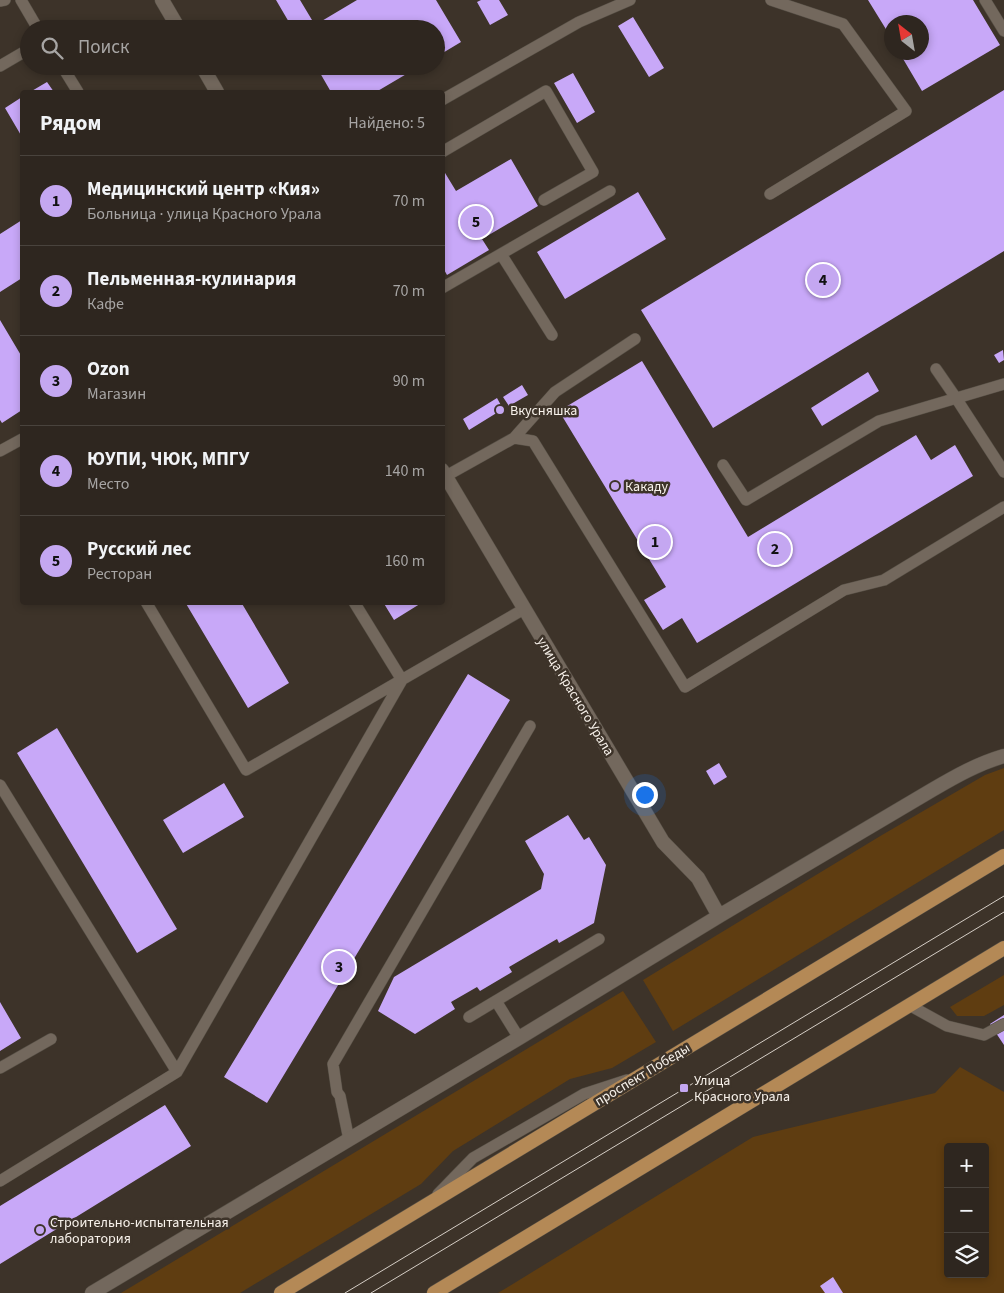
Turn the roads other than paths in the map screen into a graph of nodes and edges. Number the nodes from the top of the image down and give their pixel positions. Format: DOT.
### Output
graph roads {
  1 [pos="5,0"];
  2 [pos="21,0"];
  3 [pos="162,0"];
  4 [pos="630,0"];
  5 [pos="771,0"];
  6 [pos="985,0"];
  7 [pos="0,1"];
  8 [pos="33,20"];
  9 [pos="174,20"];
  10 [pos="1004,30"];
  11 [pos="20,54"];
  12 [pos="0,66"];
  13 [pos="68,75"];
  14 [pos="208,75"];
  15 [pos="77,90"];
  16 [pos="217,90"];
  17 [pos="445,98"];
  18 [pos="445,150"];
  19 [pos="610,191"];
  20 [pos="770,194"];
  21 [pos="544,200"];
  22 [pos="501,254"];
  23 [pos="445,286"];
  24 [pos="552,335"];
  25 [pos="635,339"];
  26 [pos="936,369"];
  27 [pos="1004,384"];
  28 [pos="956,398"];
  29 [pos="514,438"];
  30 [pos="20,440"];
  31 [pos="0,451"];
  32 [pos="723,465"];
  33 [pos="445,472"];
  34 [pos="1004,472"];
  35 [pos="445,475"];
  36 [pos="1004,507"];
  37 [pos="148,605"];
  38 [pos="356,605"];
  39 [pos="524,609"];
  40 [pos="402,680"];
  41 [pos="530,726"];
  42 [pos="1004,756"];
  43 [pos="0,785"];
  44 [pos="1004,856"];
  45 [pos="719,916"];
  46 [pos="598,939"];
  47 [pos="1004,948"];
  48 [pos="496,1001"];
  49 [pos="908,1005"];
  50 [pos="469,1017"];
  51 [pos="1004,1024"];
  52 [pos="519,1038"];
  53 [pos="51,1039"];
  54 [pos="0,1068"];
  55 [pos="177,1072"];
  56 [pos="349,1140"];
  57 [pos="0,1181"];
  58 [pos="92,1293"];
  59 [pos="281,1293"];
  60 [pos="434,1293"];
  1 -- 7 [label="lane"];
  2 -- 8 [label="lane"];
  3 -- 9 [label="street"];
  4 -- 17 [label="lane"];
  5 -- 20 [label="lane"];
  6 -- 10 [label="lane"];
  11 -- 12 [label="lane"];
  13 -- 15 [label="lane"];
  14 -- 16 [label="street"];
  18 -- 21 [label="lane"];
  19 -- 22 [label="lane"];
  22 -- 23 [label="lane"];
  22 -- 24 [label="lane"];
  25 -- 29 [label="lane"];
  26 -- 28 [label="lane"];
  27 -- 28 [label="lane"];
  28 -- 32 [label="lane"];
  28 -- 34 [label="lane"];
  29 -- 33 [label="lane"];
  29 -- 36 [label="lane"];
  30 -- 31 [label="lane"];
  35 -- 39 [label="street, улица Красного Урала"];
  37 -- 40 [label="lane"];
  38 -- 40 [label="lane"];
  39 -- 40 [label="lane"];
  39 -- 45 [label="street, улица Красного Урала"];
  40 -- 55 [label="lane"];
  41 -- 56 [label="lane"];
  42 -- 45 [label="street"];
  43 -- 55 [label="lane"];
  44 -- 59 [label="main road, проспект Победы"];
  45 -- 52 [label="street"];
  46 -- 48 [label="lane"];
  47 -- 49 [label="main road"];
  48 -- 50 [label="lane"];
  48 -- 52 [label="lane"];
  49 -- 51 [label="lane"];
  49 -- 60 [label="main road"];
  52 -- 56 [label="street"];
  53 -- 54 [label="lane"];
  55 -- 57 [label="lane"];
  56 -- 58 [label="street"];
}
